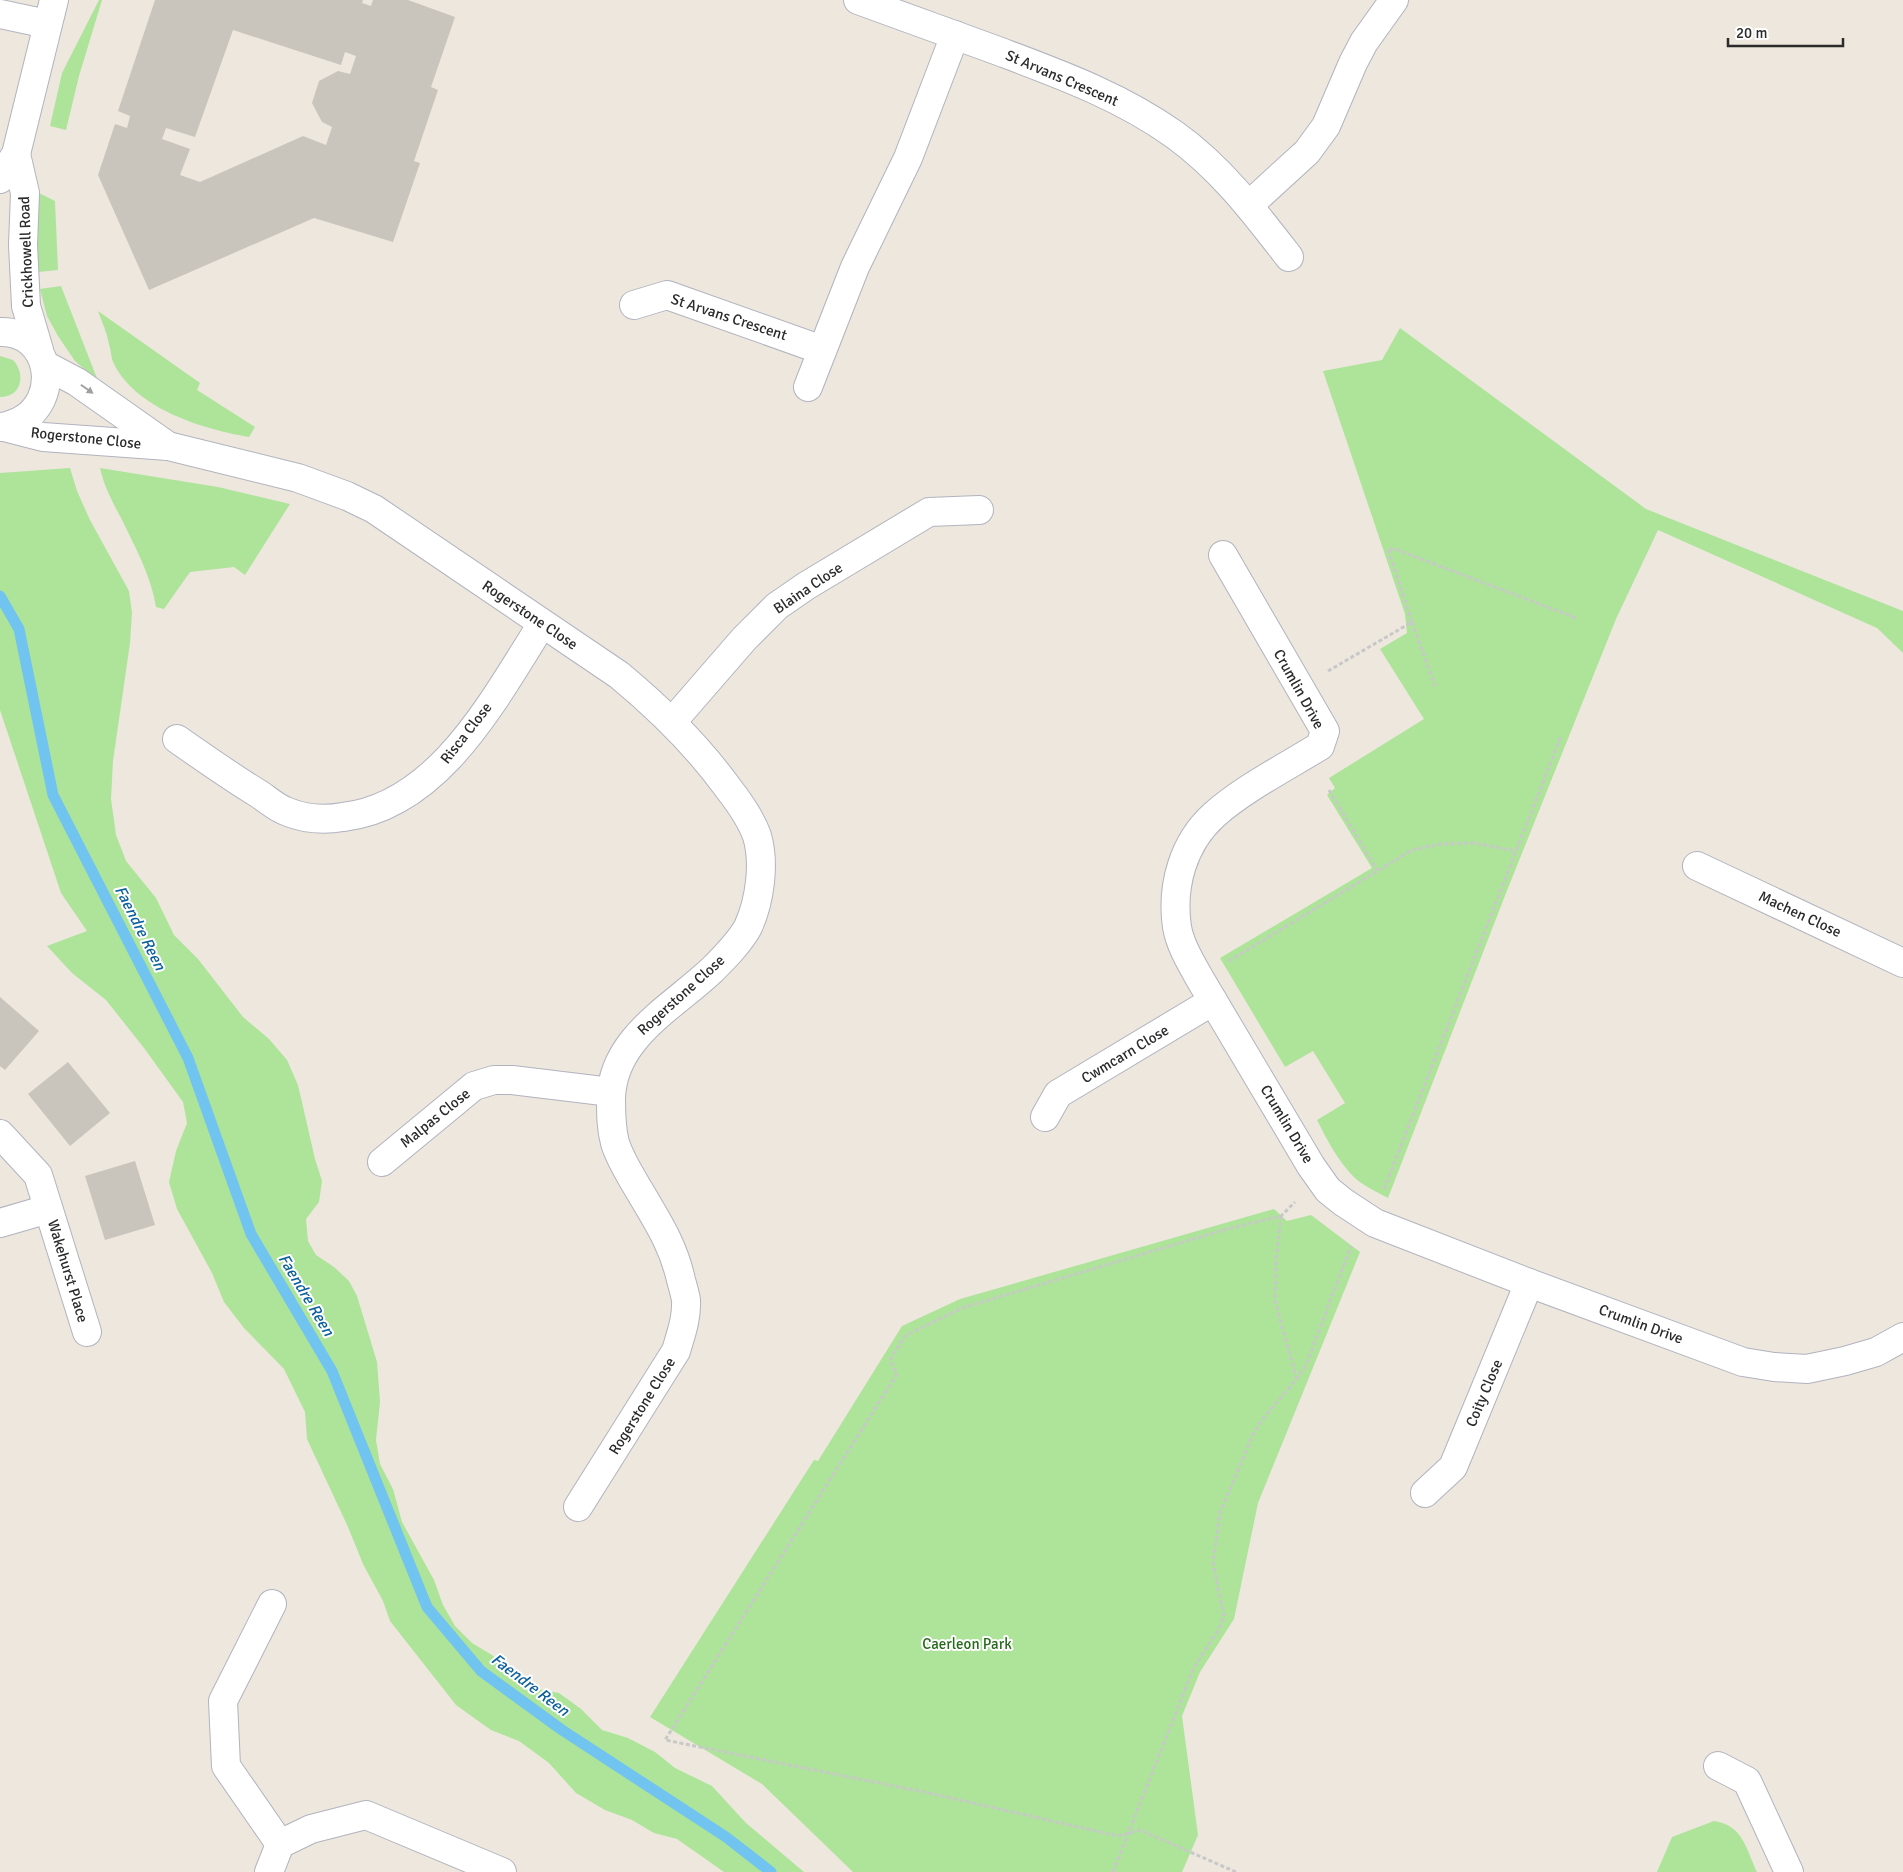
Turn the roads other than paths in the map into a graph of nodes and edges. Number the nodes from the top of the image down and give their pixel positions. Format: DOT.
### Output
graph roads {
  1 [pos="858,0"];
  2 [pos="1394,0"];
  3 [pos="50,12"];
  4 [pos="0,14"];
  5 [pos="955,35"];
  6 [pos="16,154"];
  7 [pos="0,179"];
  8 [pos="1249,205"];
  9 [pos="1289,257"];
  10 [pos="634,304"];
  11 [pos="0,332"];
  12 [pos="822,350"];
  13 [pos="42,357"];
  14 [pos="808,387"];
  15 [pos="2,427"];
  16 [pos="168,446"];
  17 [pos="979,510"];
  18 [pos="1223,555"];
  19 [pos="542,624"];
  20 [pos="672,722"];
  21 [pos="177,739"];
  22 [pos="1697,866"];
  23 [pos="1903,962"];
  24 [pos="1214,1001"];
  25 [pos="611,1092"];
  26 [pos="1045,1117"];
  27 [pos="0,1134"];
  28 [pos="382,1162"];
  29 [pos="48,1209"];
  30 [pos="0,1223"];
  31 [pos="1529,1283"];
  32 [pos="87,1332"];
  33 [pos="1903,1337"];
  34 [pos="1425,1493"];
  35 [pos="578,1507"];
  36 [pos="272,1604"];
  37 [pos="1718,1766"];
  38 [pos="280,1844"];
  39 [pos="269,1872"];
  40 [pos="502,1872"];
  41 [pos="1789,1872"];
  1 -- 5 [label="street, St Arvans Crescent"];
  2 -- 8 [label="street"];
  3 -- 4 [label="street"];
  3 -- 6 [label="street, Crickhowell Road"];
  5 -- 8 [label="street, St Arvans Crescent"];
  5 -- 12 [label="street"];
  6 -- 7 [label="street, Crickhowell Road"];
  6 -- 13 [label="street, Crickhowell Road"];
  8 -- 9 [label="street, St Arvans Crescent"];
  10 -- 12 [label="street, St Arvans Crescent"];
  11 -- 13 [label="street, Rogerstone Close"];
  12 -- 14 [label="street"];
  13 -- 15 [label="street, Crickhowell Road"];
  13 -- 16 [label="street, Rogerstone Close, one-way"];
  15 -- 16 [label="street, Rogerstone Close"];
  16 -- 19 [label="street, Rogerstone Close"];
  17 -- 20 [label="street, Blaina Close"];
  18 -- 24 [label="street, Crumlin Drive"];
  19 -- 20 [label="street, Rogerstone Close"];
  19 -- 21 [label="street, Risca Close"];
  20 -- 25 [label="street, Rogerstone Close"];
  22 -- 23 [label="street, Machen Close"];
  24 -- 26 [label="street, Cwmcarn Close"];
  24 -- 31 [label="street, Crumlin Drive"];
  25 -- 28 [label="street, Malpas Close"];
  25 -- 35 [label="street, Rogerstone Close"];
  27 -- 29 [label="street, Wakehurst Place"];
  29 -- 30 [label="street, Wakehurst Place"];
  29 -- 32 [label="street, Wakehurst Place"];
  31 -- 33 [label="street, Crumlin Drive"];
  31 -- 34 [label="street, Coity Close"];
  36 -- 38 [label="street"];
  37 -- 41 [label="street"];
  38 -- 39 [label="street"];
  38 -- 40 [label="street"];
}
